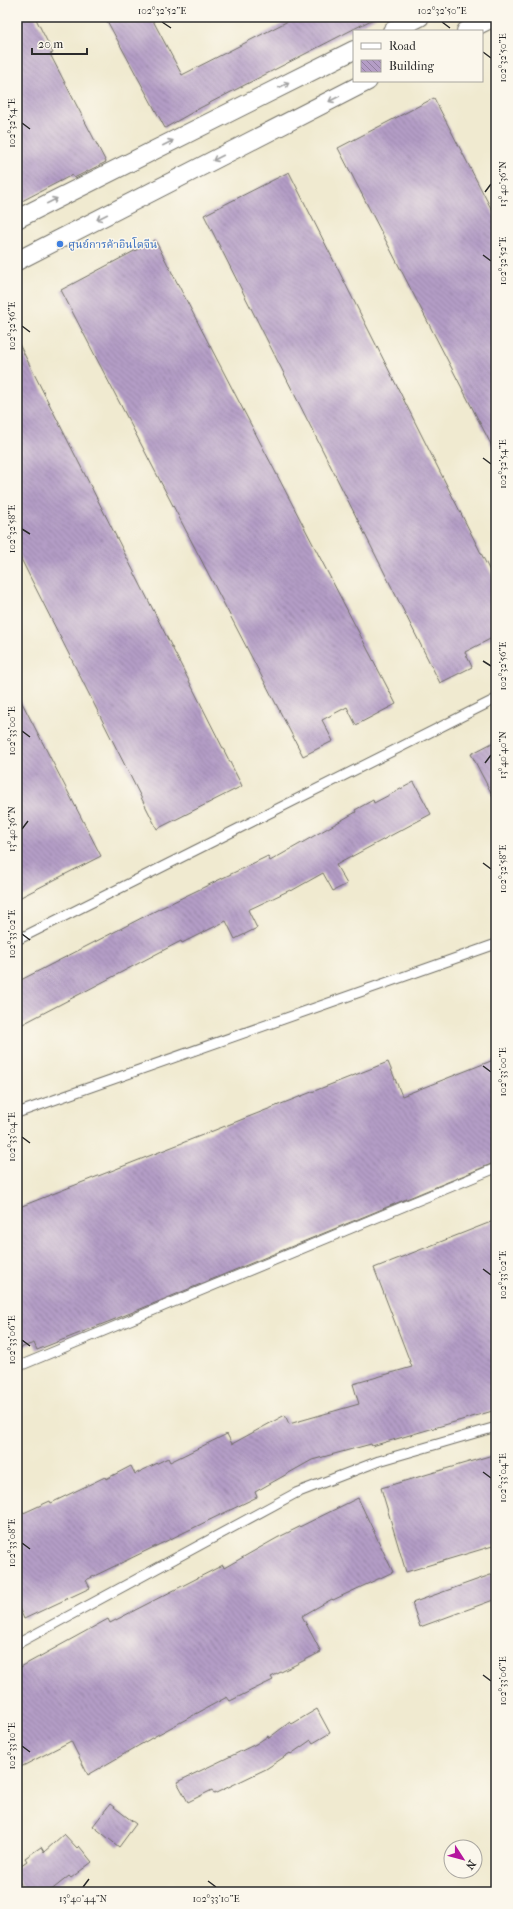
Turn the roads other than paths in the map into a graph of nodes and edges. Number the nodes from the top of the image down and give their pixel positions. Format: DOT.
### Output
graph roads {
  1 [pos="420,17"];
  2 [pos="494,17"];
  3 [pos="394,30"];
  4 [pos="468,30"];
  5 [pos="353,50"];
  6 [pos="366,82"];
  7 [pos="17,218"];
  8 [pos="17,260"];
  9 [pos="496,698"];
  10 [pos="17,940"];
  11 [pos="496,944"];
  12 [pos="17,1113"];
  13 [pos="496,1168"];
  14 [pos="17,1367"];
  15 [pos="496,1427"];
  16 [pos="17,1644"];
  1 -- 3 [label="street"];
  2 -- 4 [label="street"];
  7 -- 5 [label="street, one-way"];
  6 -- 8 [label="street, one-way"];
  9 -- 10 [label="lane"];
  11 -- 12 [label="lane"];
  13 -- 14 [label="lane"];
  15 -- 16 [label="lane"];
}
